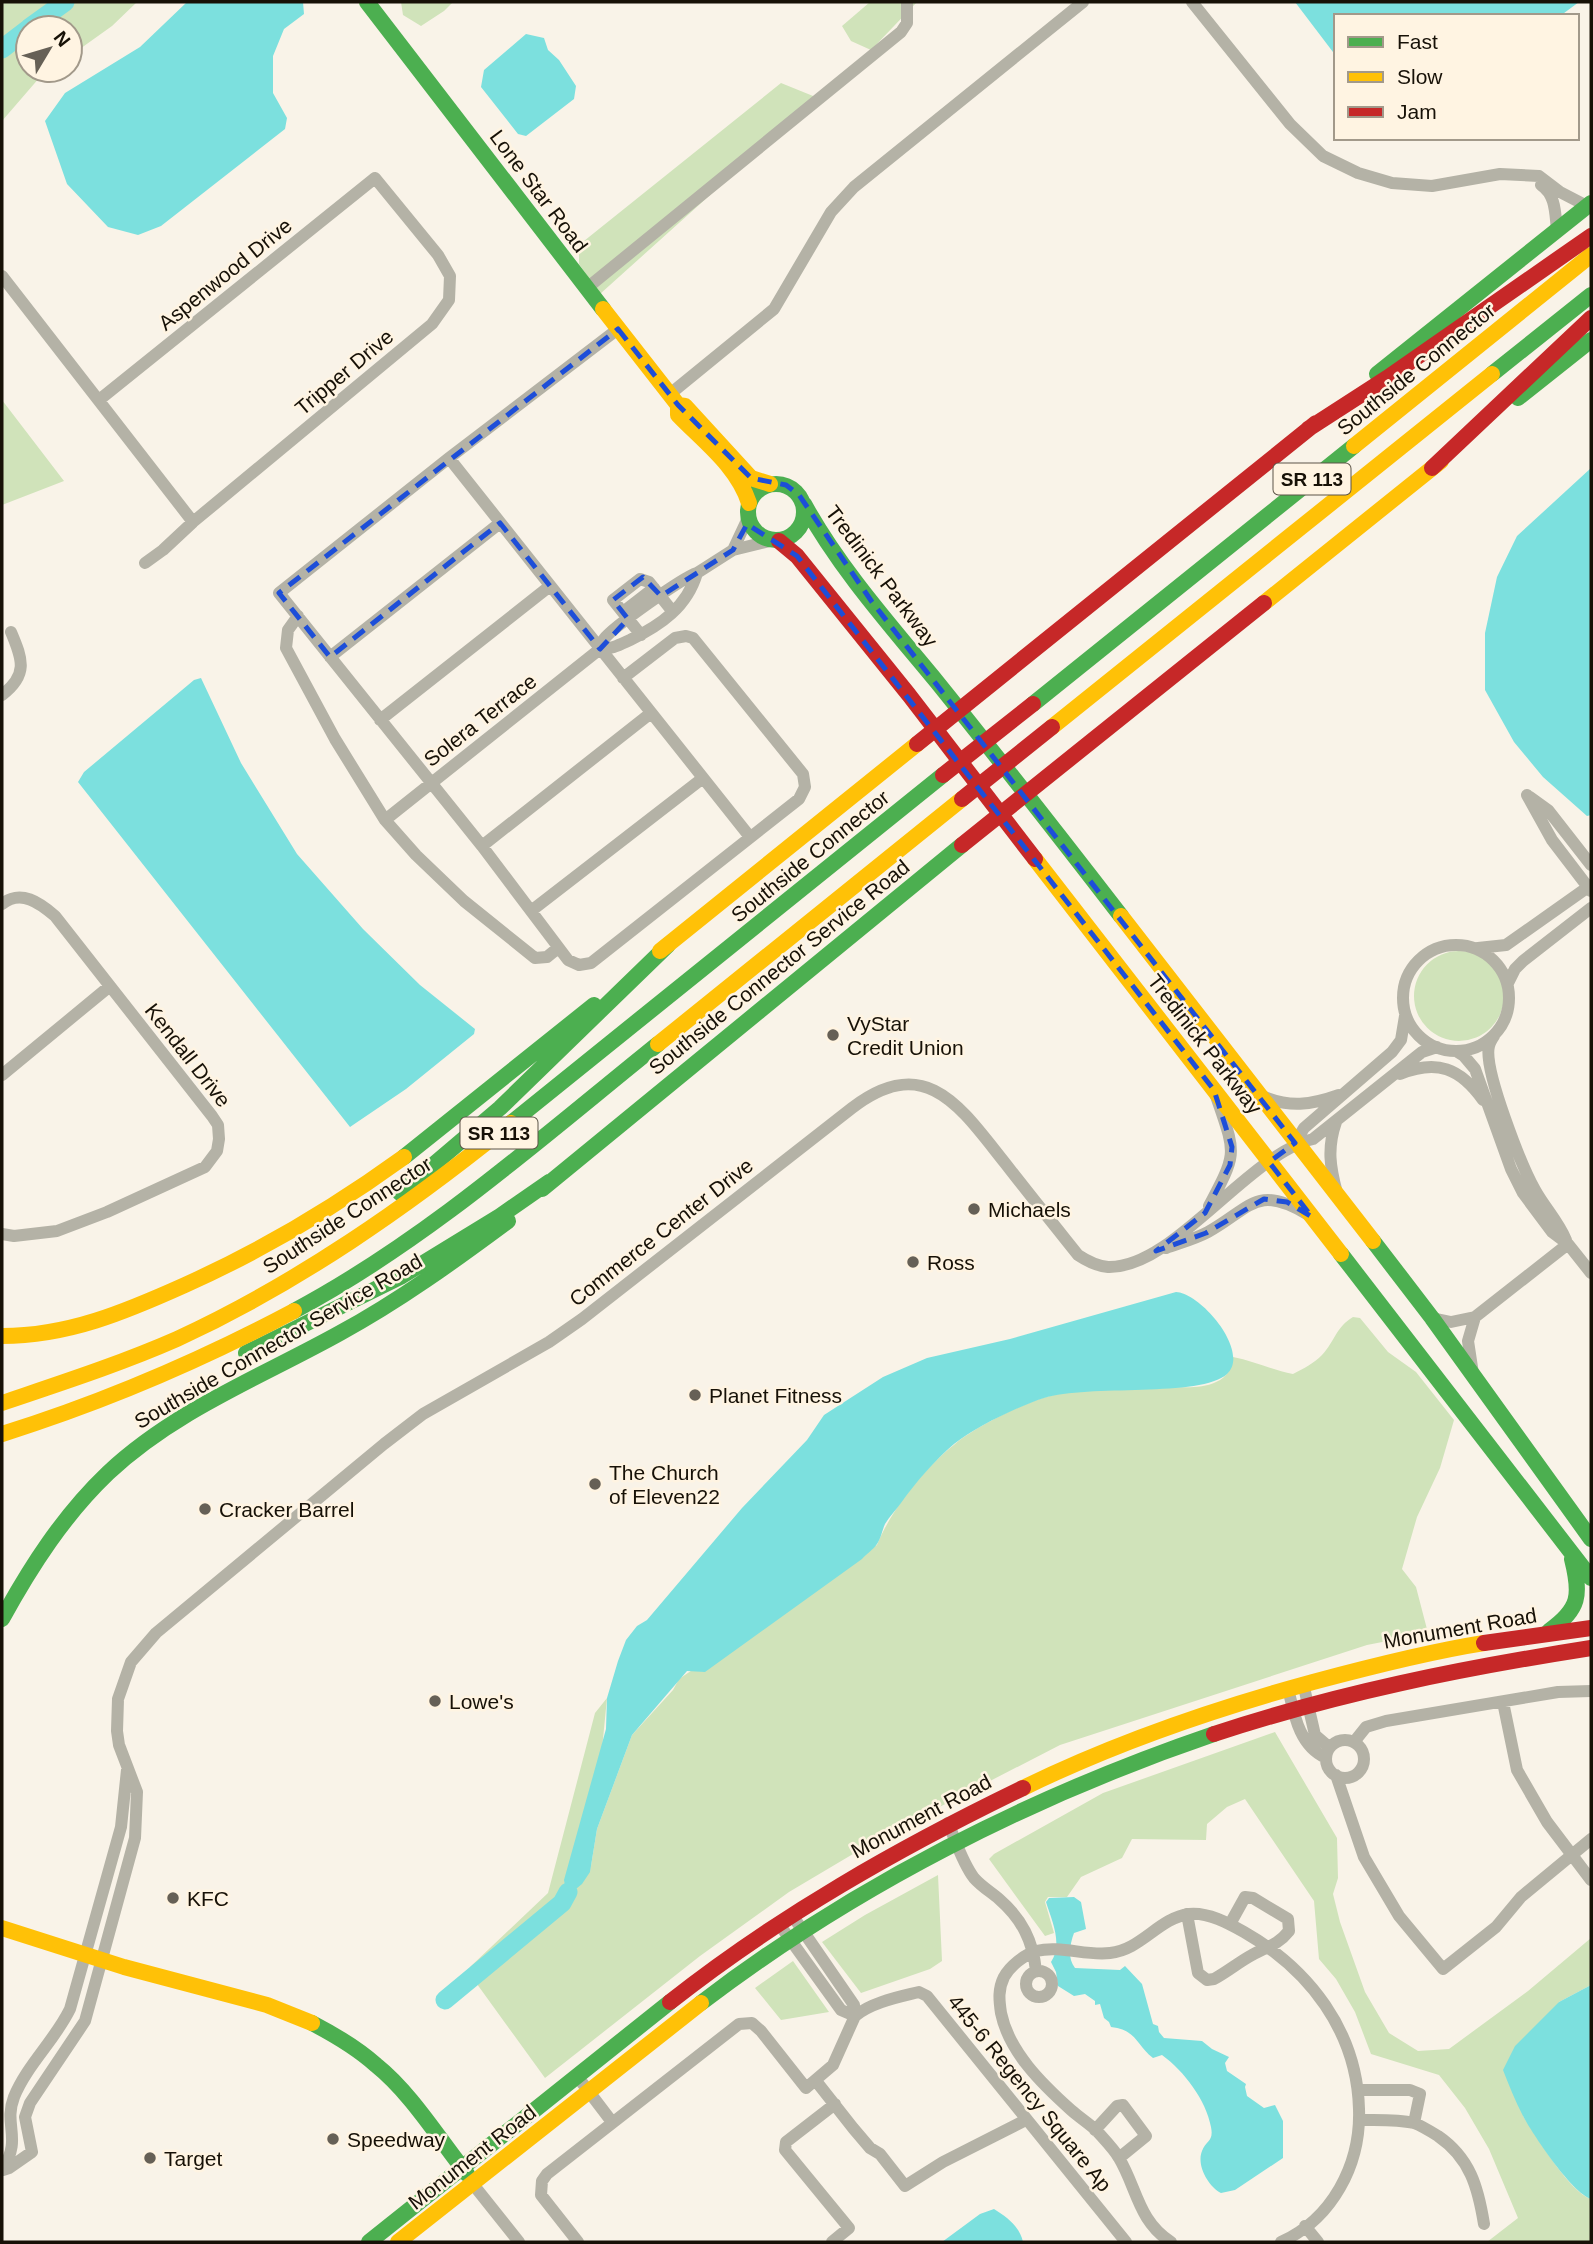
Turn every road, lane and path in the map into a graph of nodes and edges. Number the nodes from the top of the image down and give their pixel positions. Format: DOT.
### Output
graph roads {
  1 [pos="367,2"];
  2 [pos="907,2"];
  3 [pos="1083,2"];
  4 [pos="1192,2"];
  5 [pos="1534,177"];
  6 [pos="376,178"];
  7 [pos="1589,204"];
  8 [pos="1557,230"];
  9 [pos="1591,236"];
  10 [pos="1591,255"];
  11 [pos="2,276"];
  12 [pos="587,288"];
  13 [pos="1591,295"];
  14 [pos="1591,318"];
  15 [pos="618,329"];
  16 [pos="1591,340"];
  17 [pos="99,400"];
  18 [pos="674,400"];
  19 [pos="1308,429"];
  20 [pos="449,458"];
  21 [pos="1432,468"];
  22 [pos="771,484"];
  23 [pos="804,504"];
  24 [pos="748,511"];
  25 [pos="193,522"];
  26 [pos="500,523"];
  27 [pos="776,540"];
  28 [pos="733,550"];
  29 [pos="145,563"];
  30 [pos="697,573"];
  31 [pos="550,586"];
  32 [pos="658,592"];
  33 [pos="673,612"];
  34 [pos="626,615"];
  35 [pos="298,616"];
  36 [pos="10,632"];
  37 [pos="641,635"];
  38 [pos="600,649"];
  39 [pos="330,657"];
  40 [pos="623,678"];
  41 [pos="2,695"];
  42 [pos="958,711"];
  43 [pos="651,713"];
  44 [pos="380,720"];
  45 [pos="935,730"];
  46 [pos="703,778"];
  47 [pos="431,784"];
  48 [pos="1026,793"];
  49 [pos="1001,814"];
  50 [pos="385,820"];
  51 [pos="750,837"];
  52 [pos="482,846"];
  53 [pos="1591,865"];
  54 [pos="1590,888"];
  55 [pos="2,904"];
  56 [pos="1591,908"];
  57 [pos="531,911"];
  58 [pos="668,945"];
  59 [pos="1474,947"];
  60 [pos="558,948"];
  61 [pos="1508,983"];
  62 [pos="110,986"];
  63 [pos="1405,1012"];
  64 [pos="1494,1036"];
  65 [pos="1437,1047"];
  66 [pos="1456,1051"];
  67 [pos="2,1075"];
  68 [pos="1393,1077"];
  69 [pos="1214,1090"];
  70 [pos="1346,1093"];
  71 [pos="1257,1094"];
  72 [pos="1489,1109"];
  73 [pos="1336,1122"];
  74 [pos="1295,1143"];
  75 [pos="1269,1162"];
  76 [pos="549,1182"];
  77 [pos="1338,1198"];
  78 [pos="1205,1213"];
  79 [pos="1312,1217"];
  80 [pos="2,1234"];
  81 [pos="1568,1244"];
  82 [pos="1156,1251"];
  83 [pos="1591,1273"];
  84 [pos="1475,1317"];
  85 [pos="1432,1318"];
  86 [pos="2,1336"];
  87 [pos="135,1355"];
  88 [pos="1473,1374"];
  89 [pos="122,1394"];
  90 [pos="2,1403"];
  91 [pos="2,1434"];
  92 [pos="1591,1539"];
  93 [pos="1569,1550"];
  94 [pos="1591,1578"];
  95 [pos="2,1619"];
  96 [pos="1591,1628"];
  97 [pos="1546,1633"];
  98 [pos="1591,1648"];
  99 [pos="1296,1686"];
  100 [pos="1591,1691"];
  101 [pos="1503,1702"];
  102 [pos="1300,1705"];
  103 [pos="1354,1742"];
  104 [pos="1327,1752"];
  105 [pos="127,1770"];
  106 [pos="1336,1775"];
  107 [pos="948,1823"];
  108 [pos="1591,1839"];
  109 [pos="956,1842"];
  110 [pos="1572,1855"];
  111 [pos="1591,1880"];
  112 [pos="1188,1914"];
  113 [pos="785,1919"];
  114 [pos="1230,1923"];
  115 [pos="2,1928"];
  116 [pos="796,1936"];
  117 [pos="1270,1947"];
  118 [pos="1034,1951"];
  119 [pos="84,1955"];
  120 [pos="101,1960"];
  121 [pos="1036,1971"];
  122 [pos="831,1972"];
  123 [pos="819,1980"];
  124 [pos="855,2016"];
  125 [pos="577,2076"];
  126 [pos="811,2085"];
  127 [pos="1359,2090"];
  128 [pos="589,2091"];
  129 [pos="835,2104"];
  130 [pos="1026,2120"];
  131 [pos="1360,2120"];
  132 [pos="612,2122"];
  133 [pos="1414,2123"];
  134 [pos="12,2127"];
  135 [pos="1096,2130"];
  136 [pos="32,2152"];
  137 [pos="1119,2158"];
  138 [pos="463,2167"];
  139 [pos="2,2170"];
  140 [pos="472,2183"];
  141 [pos="1484,2224"];
  142 [pos="1305,2226"];
  143 [pos="369,2242"];
  144 [pos="398,2242"];
  145 [pos="519,2242"];
  146 [pos="579,2242"];
  147 [pos="832,2242"];
  148 [pos="1126,2242"];
  149 [pos="1171,2242"];
  150 [pos="1281,2242"];
  151 [pos="1318,2242"];
  1 -- 12 [label="main road, Lone Star Road"];
  2 -- 12 [label="street"];
  3 -- 18 [label="street"];
  4 -- 5 [label="street"];
  5 -- 7 [label="street"];
  5 -- 8 [label="street"];
  6 -- 17 [label="street, Aspenwood Drive"];
  6 -- 25 [label="street, Tripper Drive"];
  7 -- 8 [label="main road, Southside Connector"];
  8 -- 19 [label="main road, Southside Connector"];
  9 -- 19 [label="main road"];
  10 -- 87 [label="main road, Southside Connector / SR 113, bridge"];
  11 -- 17 [label="street"];
  12 -- 15 [label="main road, Lone Star Road"];
  13 -- 89 [label="main road, SR 113, bridge"];
  14 -- 21 [label="main road"];
  15 -- 18 [label="main road, Lone Star Road"];
  15 -- 20 [label="street"];
  16 -- 21 [label="main road, Southside Connector Service Road"];
  17 -- 25 [label="street"];
  18 -- 22 [label="main road, Lone Star Road"];
  18 -- 24 [label="main road, Lone Star Road"];
  19 -- 42 [label="main road, Southside Connector"];
  20 -- 26 [label="street"];
  20 -- 35 [label="street"];
  21 -- 48 [label="main road, Southside Connector Service Road"];
  22 -- 23 [label="main road"];
  22 -- 24 [label="main road"];
  23 -- 27 [label="main road"];
  23 -- 42 [label="main road, Tredinick Parkway"];
  24 -- 27 [label="main road"];
  24 -- 28 [label="street"];
  25 -- 29 [label="street, Tripper Drive"];
  26 -- 31 [label="street"];
  26 -- 39 [label="street"];
  27 -- 28 [label="street, Solera Terrace"];
  27 -- 45 [label="main road, Tredinick Parkway"];
  28 -- 30 [label="street, Solera Terrace"];
  30 -- 32 [label="street, Solera Terrace"];
  30 -- 33 [label="street, Solera Terrace"];
  31 -- 38 [label="street"];
  31 -- 44 [label="street"];
  32 -- 33 [label="street"];
  32 -- 34 [label="street, Solera Terrace"];
  32 -- 34 [label="street"];
  33 -- 37 [label="street, Solera Terrace"];
  34 -- 37 [label="street"];
  34 -- 38 [label="street, Solera Terrace"];
  35 -- 39 [label="street"];
  35 -- 50 [label="street"];
  36 -- 41 [label="street"];
  37 -- 38 [label="street, Solera Terrace"];
  38 -- 40 [label="street"];
  38 -- 47 [label="street, Solera Terrace"];
  39 -- 44 [label="street"];
  40 -- 43 [label="street"];
  40 -- 51 [label="street"];
  42 -- 45 [label="main road, Southside Connector"];
  42 -- 48 [label="main road, Tredinick Parkway"];
  43 -- 46 [label="street"];
  43 -- 52 [label="street"];
  44 -- 47 [label="street"];
  45 -- 49 [label="main road, Tredinick Parkway"];
  45 -- 58 [label="main road, Southside Connector"];
  46 -- 51 [label="street"];
  46 -- 57 [label="street"];
  47 -- 50 [label="street, Solera Terrace"];
  47 -- 52 [label="street"];
  48 -- 49 [label="main road, Southside Connector Service Road"];
  48 -- 71 [label="main road, Tredinick Parkway"];
  49 -- 69 [label="main road, Tredinick Parkway"];
  49 -- 76 [label="main road, Southside Connector Service Road"];
  50 -- 60 [label="street"];
  51 -- 60 [label="street"];
  52 -- 57 [label="street"];
  53 -- 54 [label="street"];
  54 -- 59 [label="street"];
  55 -- 62 [label="street, Kendall Drive"];
  56 -- 61 [label="street"];
  57 -- 60 [label="street"];
  58 -- 86 [label="main road"];
  58 -- 87 [label="main road"];
  59 -- 61 [label="street"];
  59 -- 63 [label="street"];
  61 -- 64 [label="street"];
  62 -- 67 [label="street"];
  62 -- 80 [label="street, Kendall Drive"];
  63 -- 65 [label="street"];
  63 -- 70 [label="street, Commerce Center Drive"];
  64 -- 66 [label="street"];
  64 -- 81 [label="street"];
  65 -- 66 [label="street"];
  65 -- 68 [label="street, Commerce Center Drive"];
  66 -- 72 [label="street"];
  68 -- 72 [label="street"];
  68 -- 73 [label="street, Commerce Center Drive"];
  69 -- 75 [label="main road, Tredinick Parkway"];
  69 -- 78 [label="street"];
  70 -- 71 [label="street"];
  70 -- 74 [label="street, Commerce Center Drive"];
  71 -- 74 [label="main road, Tredinick Parkway"];
  72 -- 81 [label="street"];
  73 -- 74 [label="street, Commerce Center Drive"];
  73 -- 77 [label="street"];
  74 -- 75 [label="street, Commerce Center Drive"];
  74 -- 77 [label="main road, Tredinick Parkway"];
  75 -- 78 [label="street, Commerce Center Drive"];
  75 -- 79 [label="main road, Tredinick Parkway"];
  76 -- 89 [label="main road"];
  76 -- 95 [label="main road, Southside Connector Service Road"];
  77 -- 85 [label="main road, Tredinick Parkway"];
  78 -- 82 [label="street, Commerce Center Drive"];
  79 -- 82 [label="street"];
  79 -- 93 [label="main road, Tredinick Parkway"];
  81 -- 83 [label="street"];
  81 -- 84 [label="street"];
  82 -- 105 [label="street, Commerce Center Drive"];
  84 -- 85 [label="street"];
  84 -- 88 [label="street"];
  85 -- 88 [label="main road, Tredinick Parkway"];
  87 -- 90 [label="main road, Southside Connector / SR 113"];
  88 -- 92 [label="main road, Tredinick Parkway"];
  89 -- 91 [label="main road, SR 113"];
  93 -- 94 [label="main road, Tredinick Parkway"];
  93 -- 97 [label="main road"];
  96 -- 97 [label="main road, Monument Road"];
  97 -- 99 [label="main road, Monument Road"];
  98 -- 102 [label="main road, Monument Road"];
  99 -- 102 [label="street"];
  99 -- 107 [label="main road, Monument Road"];
  100 -- 101 [label="street"];
  101 -- 103 [label="street"];
  101 -- 110 [label="street"];
  102 -- 104 [label="street"];
  102 -- 109 [label="main road, Monument Road"];
  103 -- 104 [label="street"];
  103 -- 106 [label="street"];
  104 -- 106 [label="street"];
  105 -- 119 [label="street, Commerce Center Drive"];
  105 -- 120 [label="street, Commerce Center Drive"];
  106 -- 110 [label="street"];
  107 -- 109 [label="street"];
  107 -- 113 [label="main road, Monument Road"];
  108 -- 110 [label="street"];
  109 -- 116 [label="main road, Monument Road"];
  109 -- 118 [label="street"];
  110 -- 111 [label="street"];
  112 -- 114 [label="street"];
  112 -- 117 [label="street"];
  112 -- 118 [label="street"];
  113 -- 116 [label="street"];
  113 -- 125 [label="main road, Monument Road"];
  114 -- 117 [label="street"];
  114 -- 117 [label="street"];
  115 -- 119 [label="main road"];
  116 -- 122 [label="street"];
  116 -- 123 [label="street"];
  116 -- 128 [label="main road, Monument Road"];
  117 -- 127 [label="street"];
  118 -- 121 [label="street"];
  118 -- 135 [label="street"];
  119 -- 120 [label="main road"];
  119 -- 134 [label="street, Commerce Center Drive"];
  120 -- 136 [label="street, Commerce Center Drive"];
  120 -- 138 [label="main road"];
  122 -- 123 [label="street"];
  122 -- 124 [label="street"];
  123 -- 124 [label="street"];
  124 -- 126 [label="street"];
  124 -- 130 [label="street, 445-6 Regency Square Ap"];
  125 -- 128 [label="street"];
  125 -- 138 [label="main road, Monument Road"];
  126 -- 129 [label="street"];
  126 -- 132 [label="street"];
  127 -- 131 [label="street"];
  127 -- 133 [label="street"];
  128 -- 132 [label="street"];
  128 -- 140 [label="main road, Monument Road"];
  129 -- 130 [label="street"];
  129 -- 147 [label="street"];
  130 -- 148 [label="street, 445-6 Regency Square Ap"];
  131 -- 133 [label="street"];
  131 -- 142 [label="street"];
  132 -- 146 [label="street"];
  133 -- 141 [label="street"];
  134 -- 136 [label="street"];
  134 -- 139 [label="street, Commerce Center Drive"];
  135 -- 137 [label="street"];
  135 -- 137 [label="street"];
  136 -- 139 [label="street"];
  137 -- 149 [label="street"];
  138 -- 140 [label="main road"];
  138 -- 143 [label="main road, Monument Road"];
  140 -- 144 [label="main road, Monument Road"];
  140 -- 145 [label="street"];
  142 -- 150 [label="street"];
  142 -- 151 [label="street"];
}
